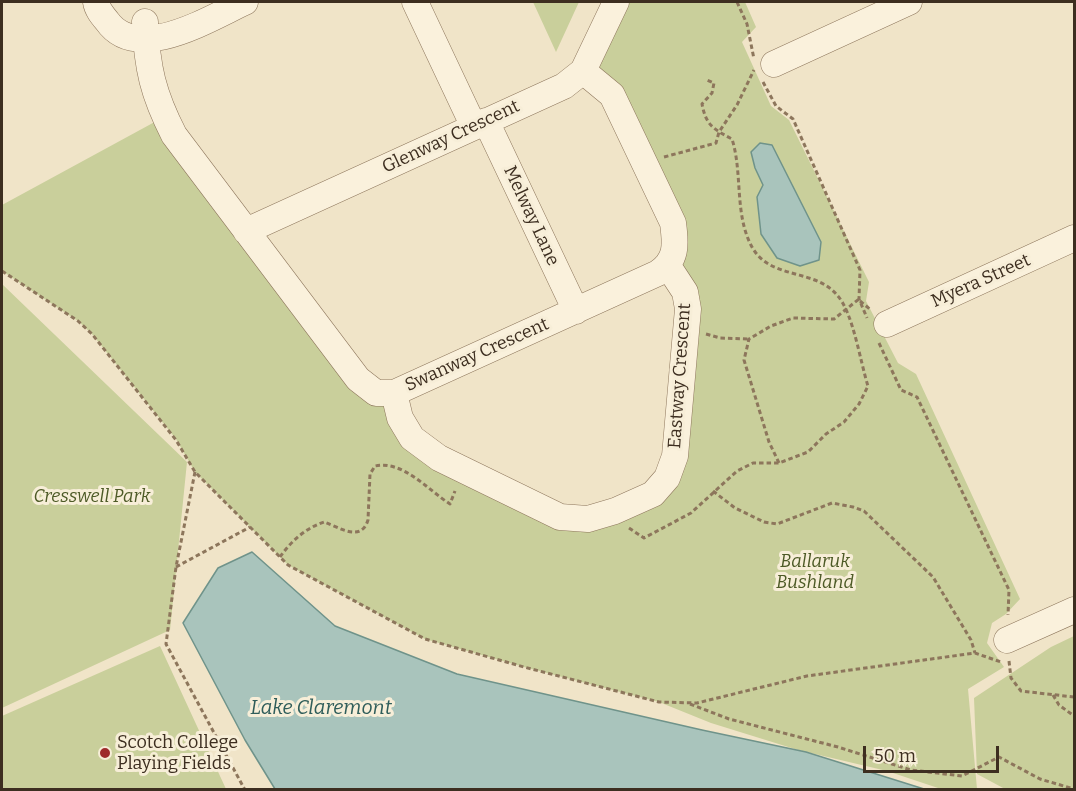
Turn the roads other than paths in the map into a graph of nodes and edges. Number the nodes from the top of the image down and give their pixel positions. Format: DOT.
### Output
graph roads {
  1 [pos="96,2"];
  2 [pos="109,2"];
  3 [pos="214,2"];
  4 [pos="245,2"];
  5 [pos="415,2"];
  6 [pos="616,2"];
  7 [pos="909,2"];
  8 [pos="137,30"];
  9 [pos="762,70"];
  10 [pos="583,71"];
  11 [pos="480,124"];
  12 [pos="246,231"];
  13 [pos="1074,238"];
  14 [pos="668,266"];
  15 [pos="576,310"];
  16 [pos="877,328"];
  17 [pos="394,393"];
  18 [pos="1074,610"];
  19 [pos="1008,651"];
  1 -- 8 [label="street"];
  2 -- 8 [label="street"];
  3 -- 8 [label="street"];
  4 -- 8 [label="street"];
  5 -- 11 [label="street, Melway Lane"];
  6 -- 10 [label="street, Glenway Crescent"];
  7 -- 9 [label="street"];
  8 -- 12 [label="street, Swanway Crescent"];
  10 -- 11 [label="street, Glenway Crescent"];
  10 -- 14 [label="street"];
  11 -- 12 [label="street, Glenway Crescent"];
  11 -- 15 [label="street, Melway Lane"];
  12 -- 17 [label="street, Swanway Crescent"];
  13 -- 16 [label="street, Myera Street"];
  14 -- 15 [label="street, Swanway Crescent"];
  14 -- 17 [label="street, Eastway Crescent"];
  15 -- 17 [label="street, Swanway Crescent"];
  18 -- 19 [label="street"];
}
